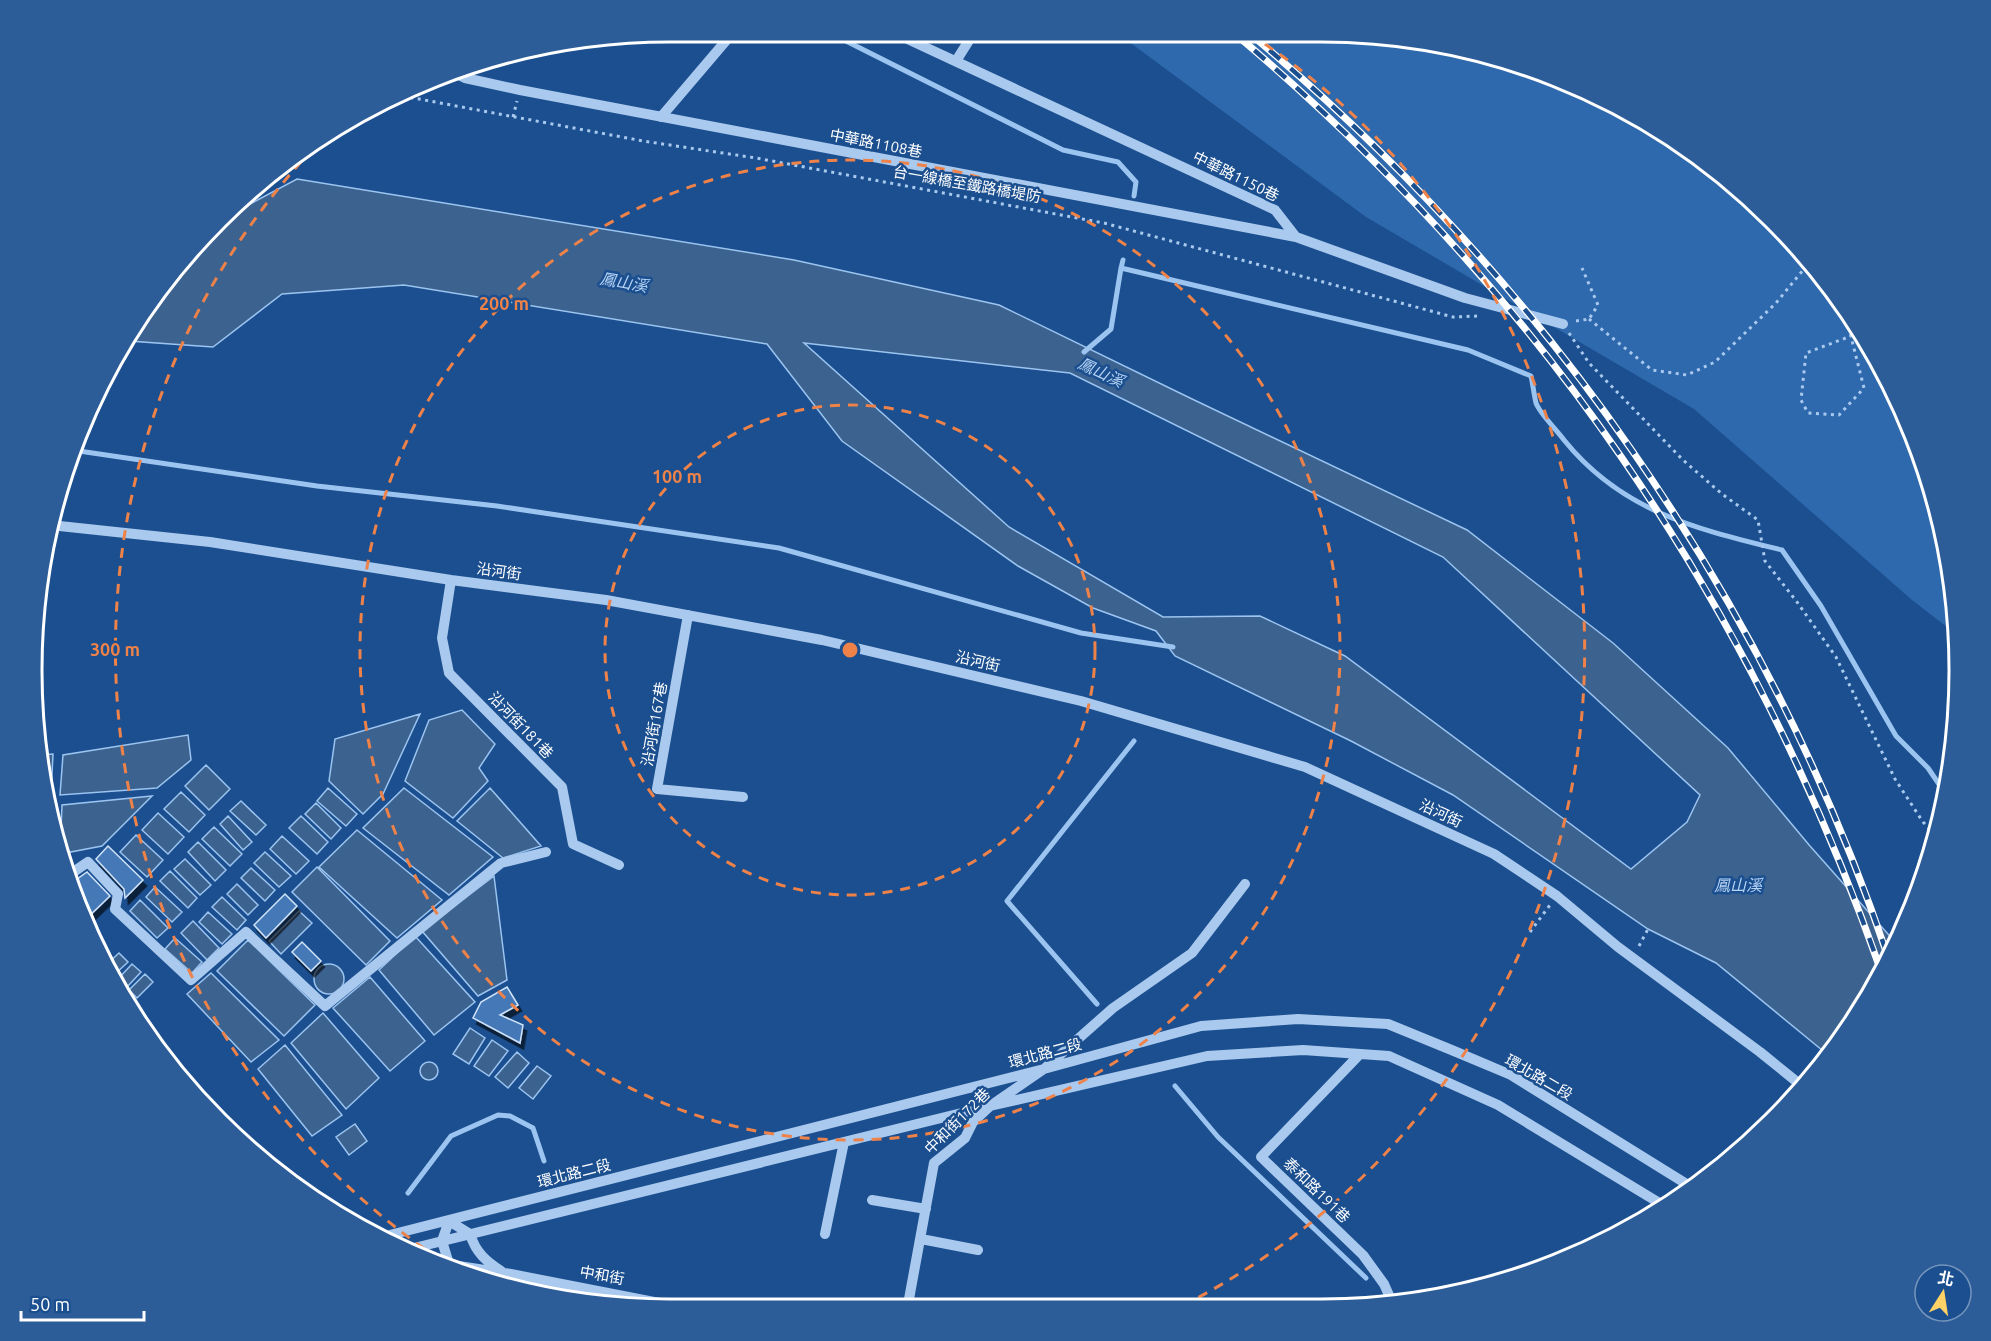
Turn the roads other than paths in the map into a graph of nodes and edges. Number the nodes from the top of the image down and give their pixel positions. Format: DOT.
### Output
graph roads {
  1 [pos="725,42"];
  2 [pos="915,42"];
  3 [pos="968,42"];
  4 [pos="956,61"];
  5 [pos="462,78"];
  6 [pos="465,78"];
  7 [pos="661,117"];
  8 [pos="1296,237"];
  9 [pos="1563,324"];
  10 [pos="59,526"];
  11 [pos="451,580"];
  12 [pos="688,615"];
  13 [pos="743,797"];
  14 [pos="546,852"];
  15 [pos="620,865"];
  16 [pos="75,872"];
  17 [pos="1245,884"];
  18 [pos="1360,1054"];
  19 [pos="1044,1069"];
  20 [pos="1796,1081"];
  21 [pos="990,1106"];
  22 [pos="843,1142"];
  23 [pos="1684,1183"];
  24 [pos="872,1200"];
  25 [pos="1657,1201"];
  26 [pos="926,1209"];
  27 [pos="449,1221"];
  28 [pos="394,1234"];
  29 [pos="470,1234"];
  30 [pos="825,1234"];
  31 [pos="921,1239"];
  32 [pos="442,1241"];
  33 [pos="420,1246"];
  34 [pos="978,1250"];
  35 [pos="448,1258"];
  36 [pos="502,1272"];
  37 [pos="490,1273"];
  38 [pos="1389,1295"];
  39 [pos="615,1297"];
  40 [pos="909,1299"];
  1 -- 7 [label="street"];
  2 -- 4 [label="street, 中華路1150巷"];
  3 -- 4 [label="street"];
  4 -- 8 [label="street, 中華路1150巷"];
  5 -- 6 [label="street"];
  6 -- 7 [label="street, 中華路1108巷"];
  7 -- 8 [label="street, 中華路1108巷"];
  8 -- 9 [label="street"];
  10 -- 11 [label="street, 沿河街"];
  11 -- 12 [label="street, 沿河街"];
  11 -- 15 [label="street, 沿河街181巷"];
  12 -- 13 [label="street, 沿河街167巷"];
  12 -- 20 [label="street, 沿河街"];
  14 -- 16 [label="street"];
  17 -- 19 [label="street, 中和街172巷"];
  18 -- 21 [label="street"];
  18 -- 25 [label="street"];
  18 -- 38 [label="street, 泰和路191巷"];
  19 -- 21 [label="street, 中和街172巷"];
  19 -- 23 [label="street, 環北路二段"];
  19 -- 27 [label="street, 環北路二段"];
  21 -- 22 [label="street"];
  21 -- 26 [label="street, 中和街172巷"];
  22 -- 29 [label="street"];
  22 -- 30 [label="street"];
  24 -- 26 [label="street"];
  26 -- 31 [label="street, 中和街172巷"];
  27 -- 28 [label="street, 環北路二段"];
  27 -- 29 [label="street, 中和街"];
  27 -- 32 [label="street"];
  29 -- 32 [label="street"];
  29 -- 36 [label="street, 中和街"];
  31 -- 34 [label="street"];
  31 -- 40 [label="street, 中和街172巷"];
  32 -- 33 [label="street"];
  32 -- 35 [label="street, 中和街"];
  36 -- 37 [label="street, 中和街"];
  36 -- 39 [label="street, 中和街"];
}
